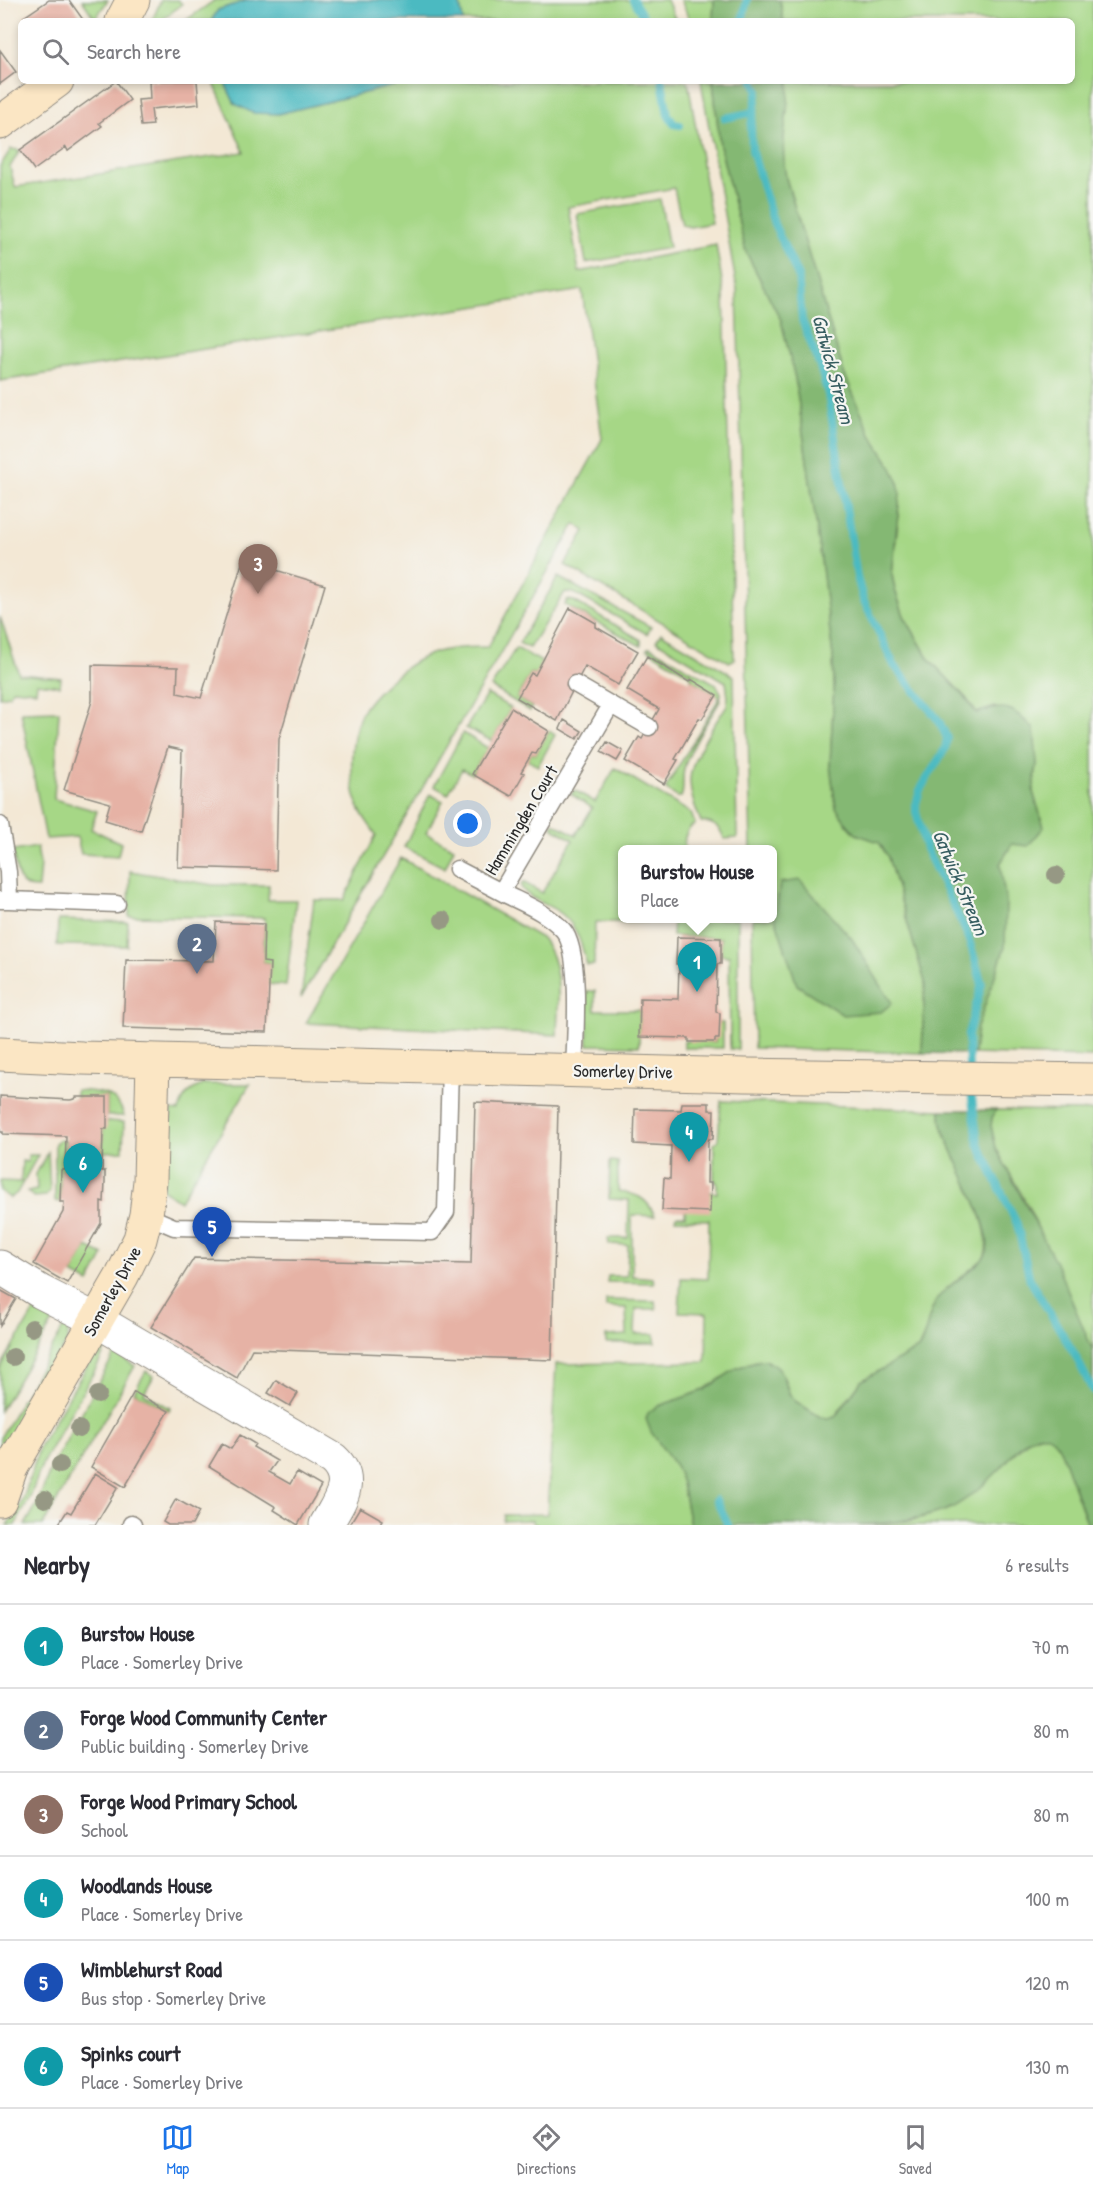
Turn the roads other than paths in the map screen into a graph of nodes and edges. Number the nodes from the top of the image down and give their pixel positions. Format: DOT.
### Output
graph roads {
  1 [pos="133,0"];
  2 [pos="124,18"];
  3 [pos="53,84"];
  4 [pos="1,120"];
  5 [pos="575,684"];
  6 [pos="611,705"];
  7 [pos="649,727"];
  8 [pos="0,825"];
  9 [pos="457,869"];
  10 [pos="501,892"];
  11 [pos="4,900"];
  12 [pos="117,904"];
  13 [pos="0,1054"];
  14 [pos="153,1060"];
  15 [pos="450,1066"];
  16 [pos="574,1070"];
  17 [pos="1093,1080"];
  18 [pos="146,1215"];
  19 [pos="0,1267"];
  20 [pos="96,1320"];
  21 [pos="5,1473"];
  22 [pos="0,1500"];
  23 [pos="326,1525"];
  1 -- 2 [label="street"];
  3 -- 4 [label="street"];
  5 -- 6 [label="lane"];
  6 -- 7 [label="lane"];
  6 -- 10 [label="lane, Hammingden Court"];
  8 -- 11 [label="lane"];
  9 -- 10 [label="lane"];
  10 -- 16 [label="lane, Hammingden Court"];
  11 -- 12 [label="lane"];
  13 -- 14 [label="street, Somerley Drive"];
  14 -- 15 [label="street, Somerley Drive"];
  14 -- 18 [label="street, Somerley Drive"];
  15 -- 16 [label="street, Somerley Drive"];
  15 -- 18 [label="lane"];
  16 -- 17 [label="street, Somerley Drive"];
  18 -- 20 [label="street, Somerley Drive"];
  19 -- 20 [label="street"];
  20 -- 21 [label="street, Somerley Drive"];
  20 -- 23 [label="street"];
  21 -- 22 [label="street, Somerley Drive"];
}
